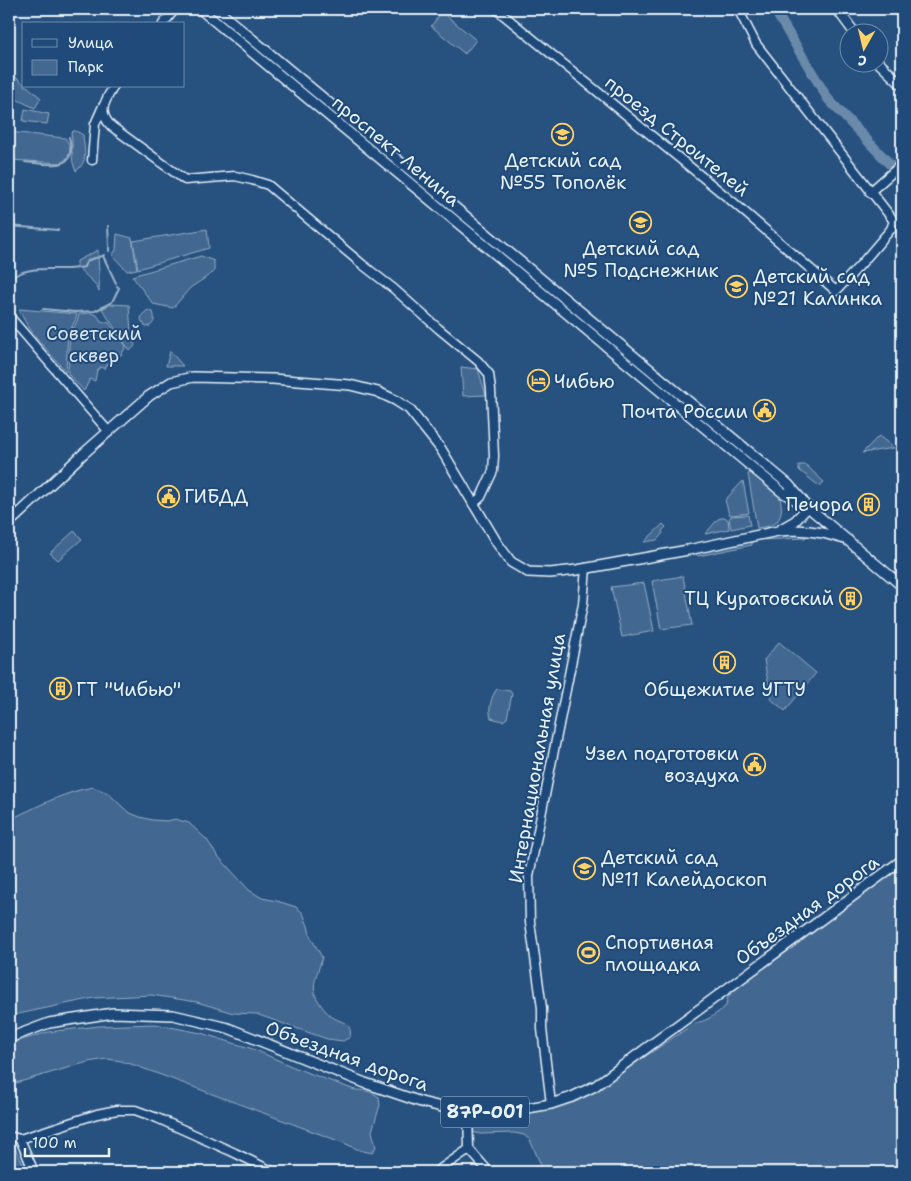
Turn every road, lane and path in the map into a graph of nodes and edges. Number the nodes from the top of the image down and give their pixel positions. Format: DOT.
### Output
graph roads {
  1 [pos="175,9"];
  2 [pos="200,9"];
  3 [pos="216,9"];
  4 [pos="496,9"];
  5 [pos="738,9"];
  6 [pos="837,9"];
  7 [pos="165,22"];
  8 [pos="847,22"];
  9 [pos="888,72"];
  10 [pos="902,85"];
  11 [pos="113,88"];
  12 [pos="104,104"];
  13 [pos="92,160"];
  14 [pos="902,164"];
  15 [pos="870,192"];
  16 [pos="578,310"];
  17 [pos="9,316"];
  18 [pos="571,317"];
  19 [pos="109,432"];
  20 [pos="473,504"];
  21 [pos="9,507"];
  22 [pos="808,507"];
  23 [pos="17,516"];
  24 [pos="9,523"];
  25 [pos="778,531"];
  26 [pos="848,540"];
  27 [pos="586,568"];
  28 [pos="902,586"];
  29 [pos="902,860"];
  30 [pos="9,1038"];
  31 [pos="551,1104"];
  32 [pos="468,1112"];
  33 [pos="9,1136"];
  34 [pos="20,1139"];
  35 [pos="469,1149"];
  36 [pos="34,1172"];
  37 [pos="274,1172"];
  38 [pos="436,1172"];
  39 [pos="489,1172"];
  1 -- 7 [label="street"];
  2 -- 18 [label="main road, проспект Ленина"];
  3 -- 16 [label="main road, проспект Ленина"];
  4 -- 15 [label="street, проезд Строителей"];
  5 -- 15 [label="street"];
  6 -- 8 [label="main road"];
  9 -- 10 [label="main road"];
  11 -- 12 [label="street"];
  12 -- 13 [label="street"];
  12 -- 20 [label="street"];
  14 -- 15 [label="street"];
  16 -- 18 [label="main road"];
  16 -- 22 [label="main road, проспект Ленина"];
  17 -- 19 [label="street"];
  18 -- 22 [label="main road, проспект Ленина"];
  19 -- 20 [label="main road"];
  19 -- 23 [label="main road"];
  20 -- 27 [label="main road"];
  21 -- 23 [label="street"];
  22 -- 25 [label="main road"];
  22 -- 26 [label="main road, проспект Ленина"];
  23 -- 24 [label="main road"];
  25 -- 26 [label="main road"];
  25 -- 27 [label="main road"];
  26 -- 28 [label="main road, проспект Ленина"];
  27 -- 31 [label="street, Интернациональная улица"];
  29 -- 31 [label="main road, Объездная дорога / 87Р-001"];
  30 -- 32 [label="main road, Объездная дорога / 87Р-001"];
  31 -- 32 [label="main road, Объездная дорога / 87Р-001"];
  32 -- 35 [label="street"];
  33 -- 34 [label="street"];
  34 -- 36 [label="street"];
  34 -- 37 [label="street"];
  35 -- 38 [label="street"];
  35 -- 39 [label="street"];
}
